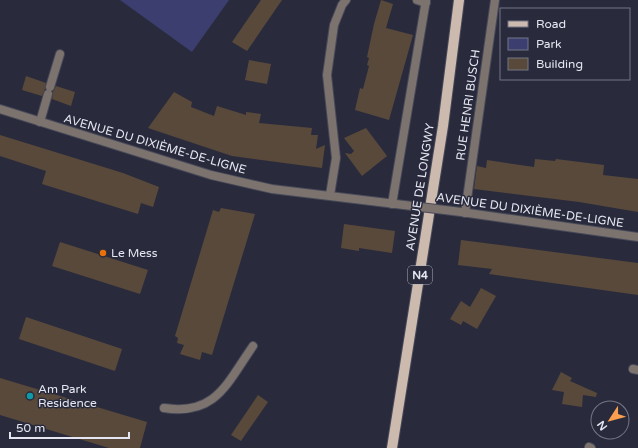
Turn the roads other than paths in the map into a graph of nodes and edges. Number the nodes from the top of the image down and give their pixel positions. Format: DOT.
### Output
graph roads {
  1 [pos="346,0"];
  2 [pos="417,0"];
  3 [pos="459,0"];
  4 [pos="495,0"];
  5 [pos="426,1"];
  6 [pos="60,54"];
  7 [pos="0,109"];
  8 [pos="40,122"];
  9 [pos="330,195"];
  10 [pos="392,204"];
  11 [pos="463,212"];
  12 [pos="638,237"];
  13 [pos="254,346"];
  14 [pos="164,408"];
  15 [pos="393,448"];
  1 -- 9 [label="street"];
  2 -- 5 [label="street"];
  3 -- 15 [label="main road, AVENUE DE LONGWY / N4"];
  4 -- 11 [label="street, RUE HENRI BUSCH"];
  5 -- 10 [label="street"];
  6 -- 8 [label="street"];
  7 -- 8 [label="street, AVENUE DU DIXIÈME-DE-LIGNE"];
  8 -- 9 [label="street, AVENUE DU DIXIÈME-DE-LIGNE"];
  9 -- 10 [label="street, AVENUE DU DIXIÈME-DE-LIGNE"];
  10 -- 11 [label="street, AVENUE DU DIXIÈME-DE-LIGNE, bridge"];
  11 -- 12 [label="street, AVENUE DU DIXIÈME-DE-LIGNE"];
  13 -- 14 [label="street"];
}
